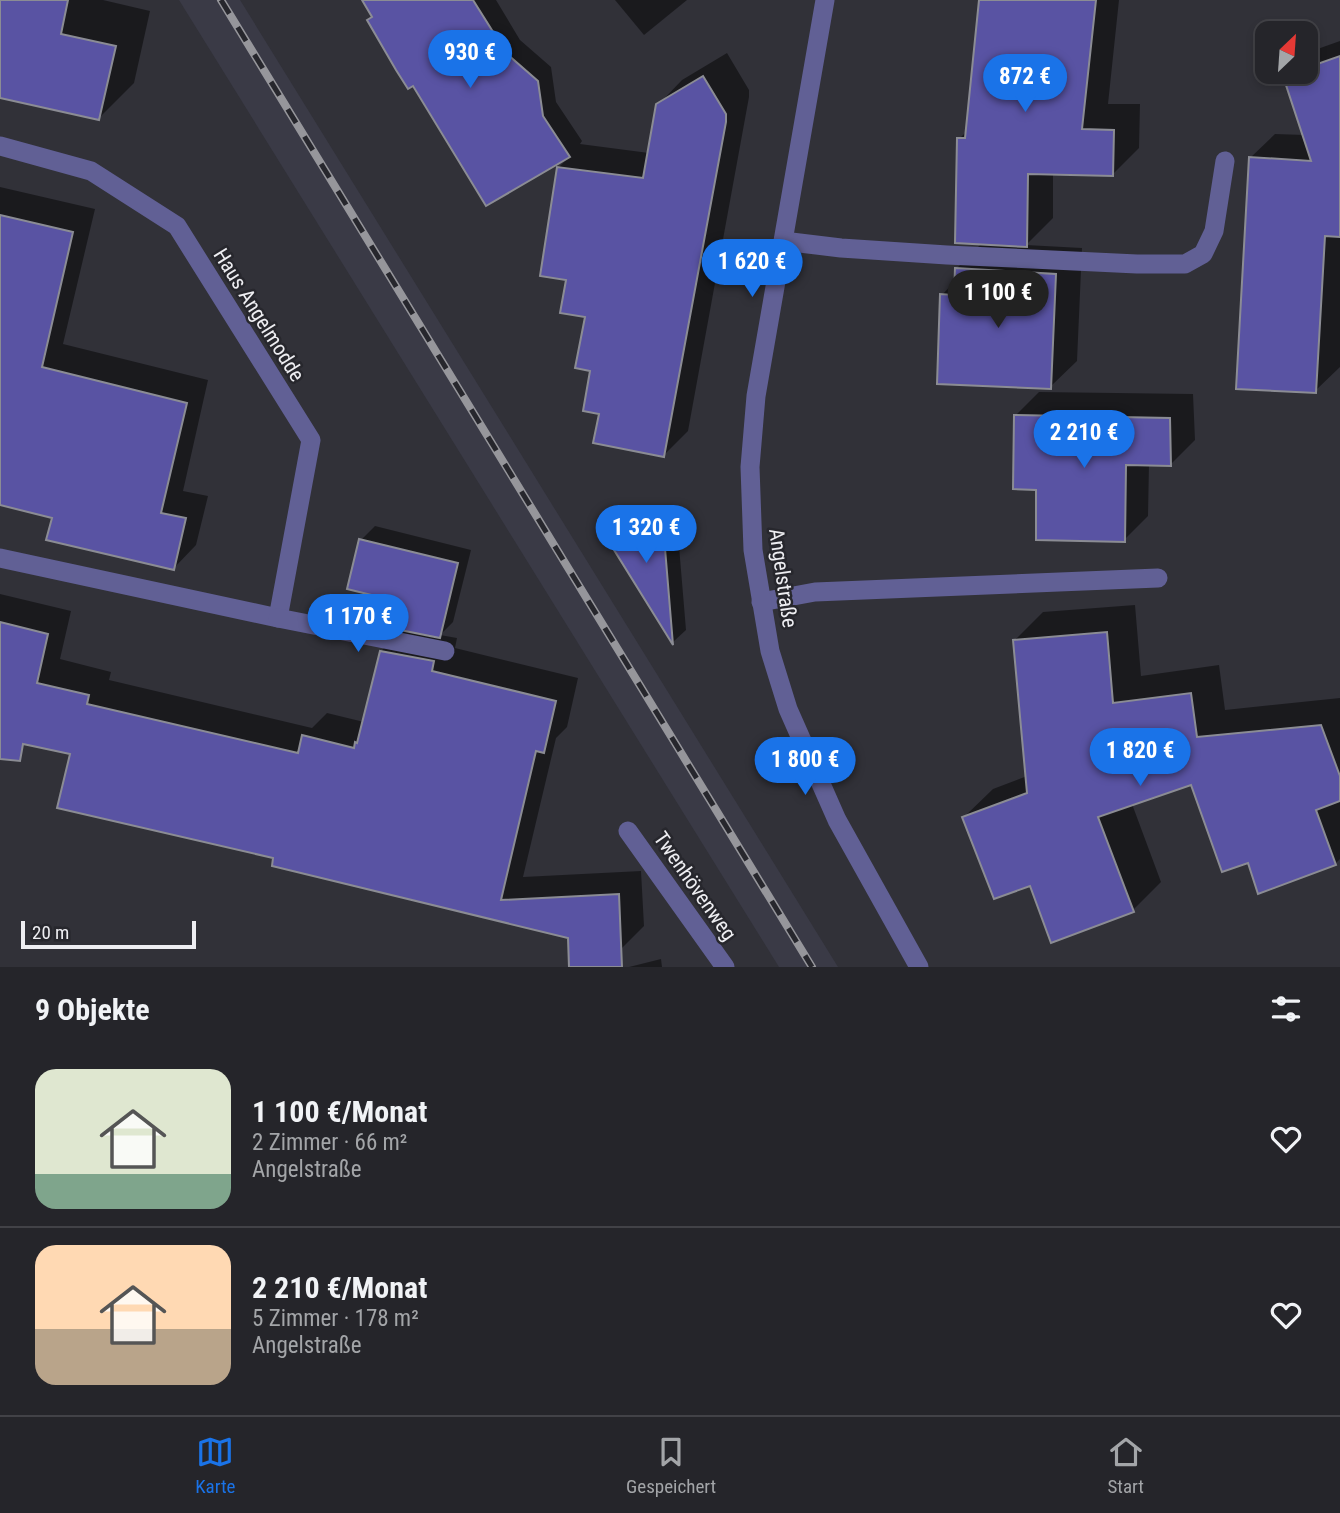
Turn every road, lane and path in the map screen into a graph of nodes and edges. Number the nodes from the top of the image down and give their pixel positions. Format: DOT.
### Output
graph roads {
  1 [pos="825,0"];
  2 [pos="0,146"];
  3 [pos="1225,161"];
  4 [pos="783,241"];
  5 [pos="0,558"];
  6 [pos="1158,578"];
  7 [pos="761,602"];
  8 [pos="278,618"];
  9 [pos="445,651"];
  10 [pos="628,831"];
  11 [pos="725,967"];
  12 [pos="919,967"];
  1 -- 4 [label="street, Angelstraße"];
  2 -- 8 [label="street, Haus Angelmodde"];
  3 -- 4 [label="street"];
  4 -- 7 [label="street, Angelstraße"];
  5 -- 8 [label="street"];
  6 -- 7 [label="street"];
  7 -- 12 [label="street, Angelstraße"];
  8 -- 9 [label="street"];
  10 -- 11 [label="street, Twenhövenweg"];
}
